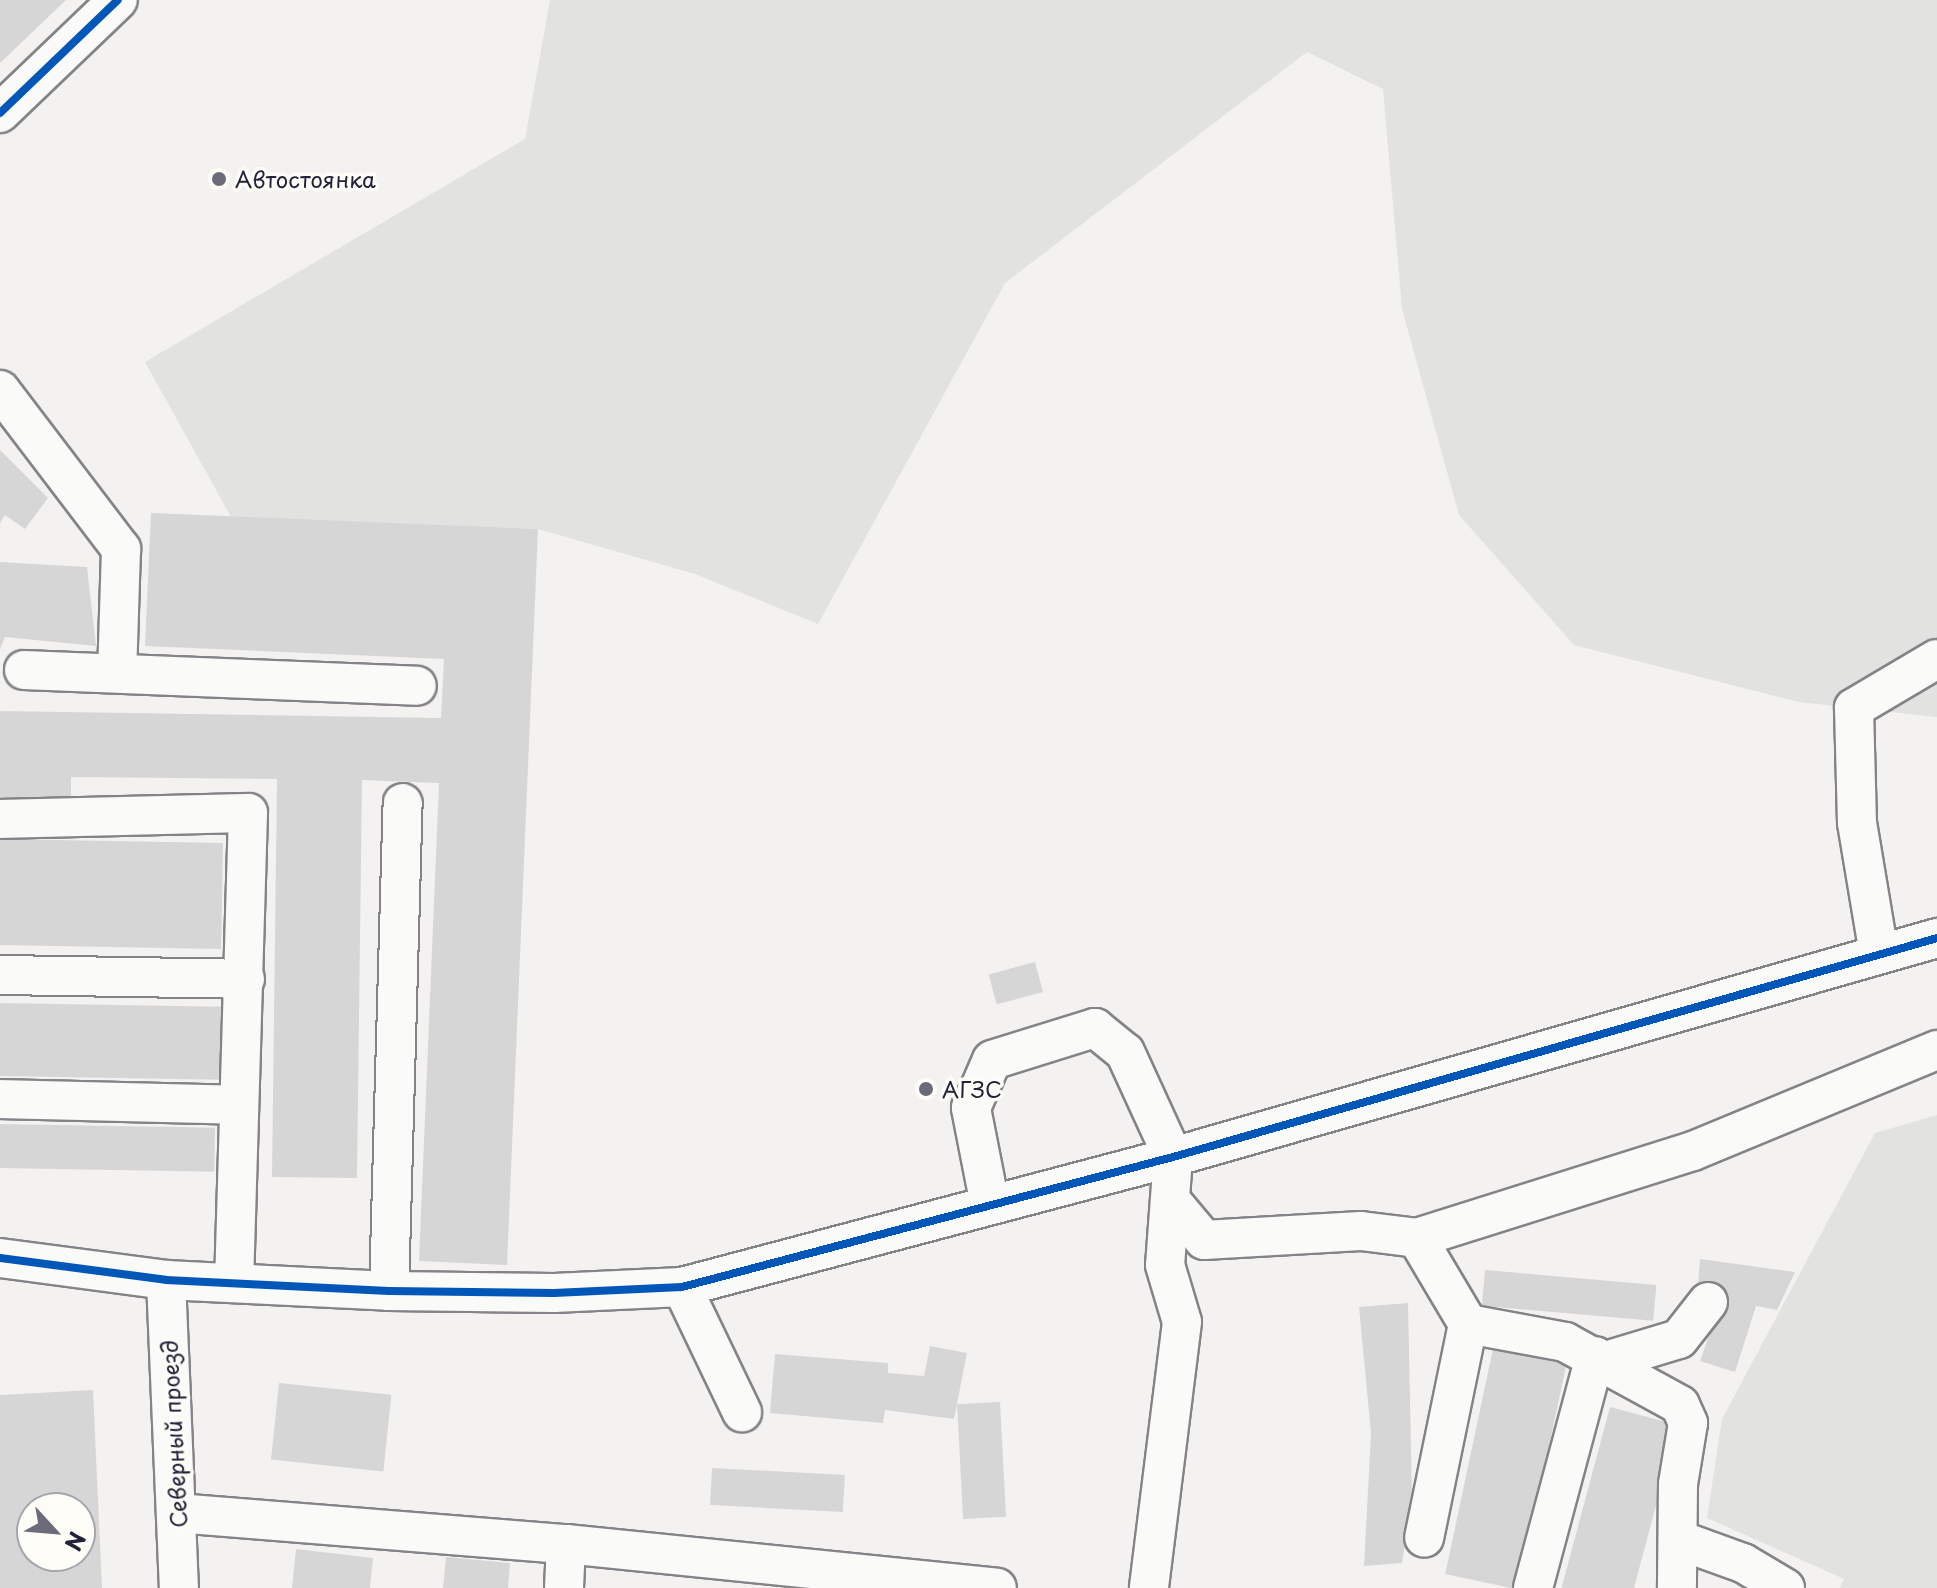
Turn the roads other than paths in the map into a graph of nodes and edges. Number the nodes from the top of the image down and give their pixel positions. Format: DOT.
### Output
graph roads {
  1 [pos="118,0"];
  2 [pos="0,113"];
  3 [pos="2,398"];
  4 [pos="1937,659"];
  5 [pos="24,670"];
  6 [pos="117,673"];
  7 [pos="417,686"];
  8 [pos="403,803"];
  9 [pos="0,819"];
  10 [pos="1937,938"];
  11 [pos="1879,954"];
  12 [pos="0,975"];
  13 [pos="245,979"];
  14 [pos="1937,1050"];
  15 [pos="0,1099"];
  16 [pos="238,1105"];
  17 [pos="1173,1157"];
  18 [pos="1173,1203"];
  19 [pos="990,1205"];
  20 [pos="1417,1238"];
  21 [pos="0,1258"];
  22 [pos="166,1280"];
  23 [pos="234,1282"];
  24 [pos="682,1287"];
  25 [pos="389,1291"];
  26 [pos="1708,1302"];
  27 [pos="1468,1324"];
  28 [pos="1600,1359"];
  29 [pos="742,1412"];
  30 [pos="177,1513"];
  31 [pos="1424,1538"];
  32 [pos="1679,1540"];
  33 [pos="566,1544"];
  34 [pos="179,1588"];
  35 [pos="564,1588"];
  36 [pos="997,1588"];
  37 [pos="1149,1588"];
  38 [pos="1533,1588"];
  39 [pos="1677,1588"];
  40 [pos="1785,1588"];
  1 -- 2 [label="street"];
  3 -- 6 [label="street"];
  4 -- 11 [label="street"];
  5 -- 6 [label="street"];
  6 -- 7 [label="street"];
  8 -- 25 [label="street"];
  9 -- 13 [label="street"];
  10 -- 11 [label="street"];
  11 -- 17 [label="street"];
  12 -- 13 [label="street"];
  13 -- 16 [label="street"];
  14 -- 20 [label="street"];
  15 -- 16 [label="street"];
  16 -- 23 [label="street"];
  17 -- 18 [label="street"];
  17 -- 19 [label="street"];
  17 -- 19 [label="street"];
  18 -- 20 [label="street"];
  18 -- 37 [label="street"];
  19 -- 24 [label="street"];
  20 -- 27 [label="street"];
  21 -- 22 [label="street"];
  22 -- 23 [label="street"];
  22 -- 30 [label="street, Северный проезд"];
  23 -- 25 [label="street"];
  24 -- 25 [label="street"];
  24 -- 29 [label="street"];
  26 -- 28 [label="street"];
  27 -- 28 [label="street"];
  27 -- 31 [label="street"];
  28 -- 32 [label="street"];
  28 -- 38 [label="street"];
  30 -- 33 [label="street"];
  30 -- 34 [label="street, Северный проезд"];
  32 -- 39 [label="street"];
  32 -- 40 [label="street"];
  33 -- 35 [label="street"];
  33 -- 36 [label="street"];
}
